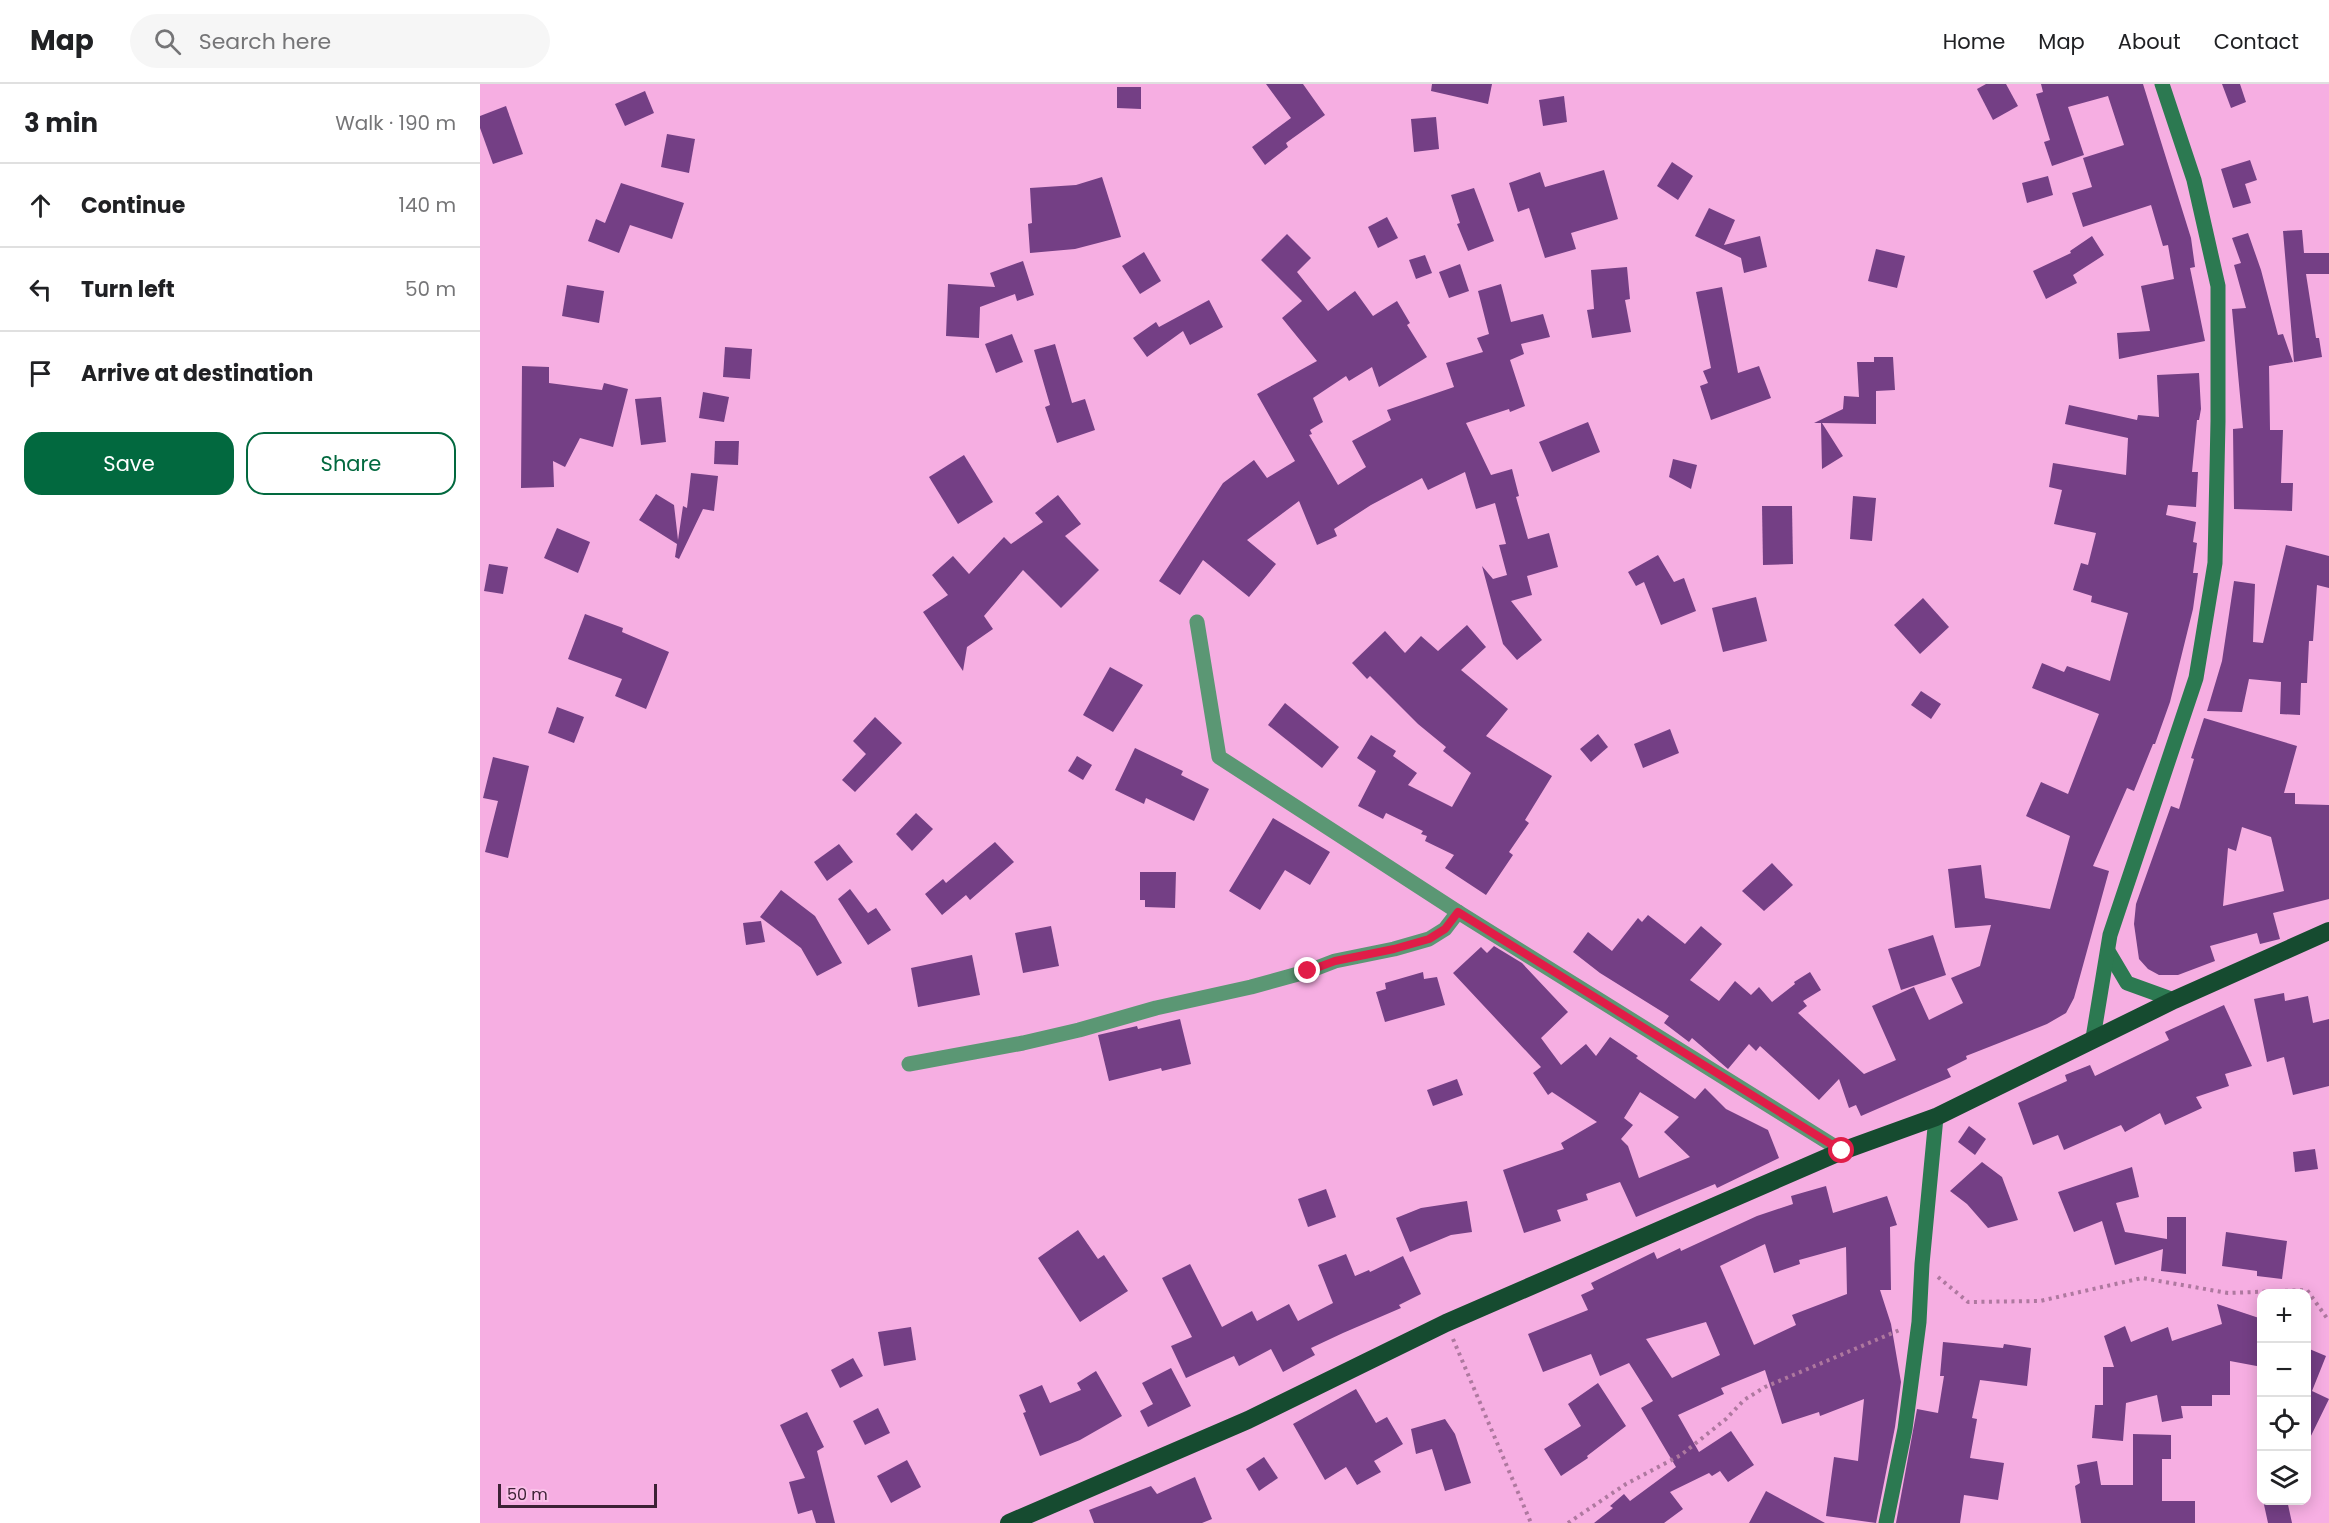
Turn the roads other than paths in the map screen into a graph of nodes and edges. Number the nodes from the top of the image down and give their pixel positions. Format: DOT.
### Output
graph roads {
  1 [pos="2162,84"];
  2 [pos="1197,622"];
  3 [pos="1458,912"];
  4 [pos="2329,932"];
  5 [pos="2108,951"];
  6 [pos="2174,1000"];
  7 [pos="2093,1038"];
  8 [pos="909,1064"];
  9 [pos="1936,1117"];
  10 [pos="1842,1151"];
  11 [pos="1009,1523"];
  12 [pos="1886,1523"];
  1 -- 5 [label="street"];
  2 -- 3 [label="street"];
  3 -- 8 [label="street"];
  3 -- 10 [label="street"];
  4 -- 6 [label="highway"];
  5 -- 6 [label="street"];
  5 -- 7 [label="street"];
  6 -- 7 [label="highway"];
  7 -- 9 [label="highway"];
  9 -- 10 [label="highway"];
  9 -- 12 [label="street"];
  10 -- 11 [label="highway"];
}
